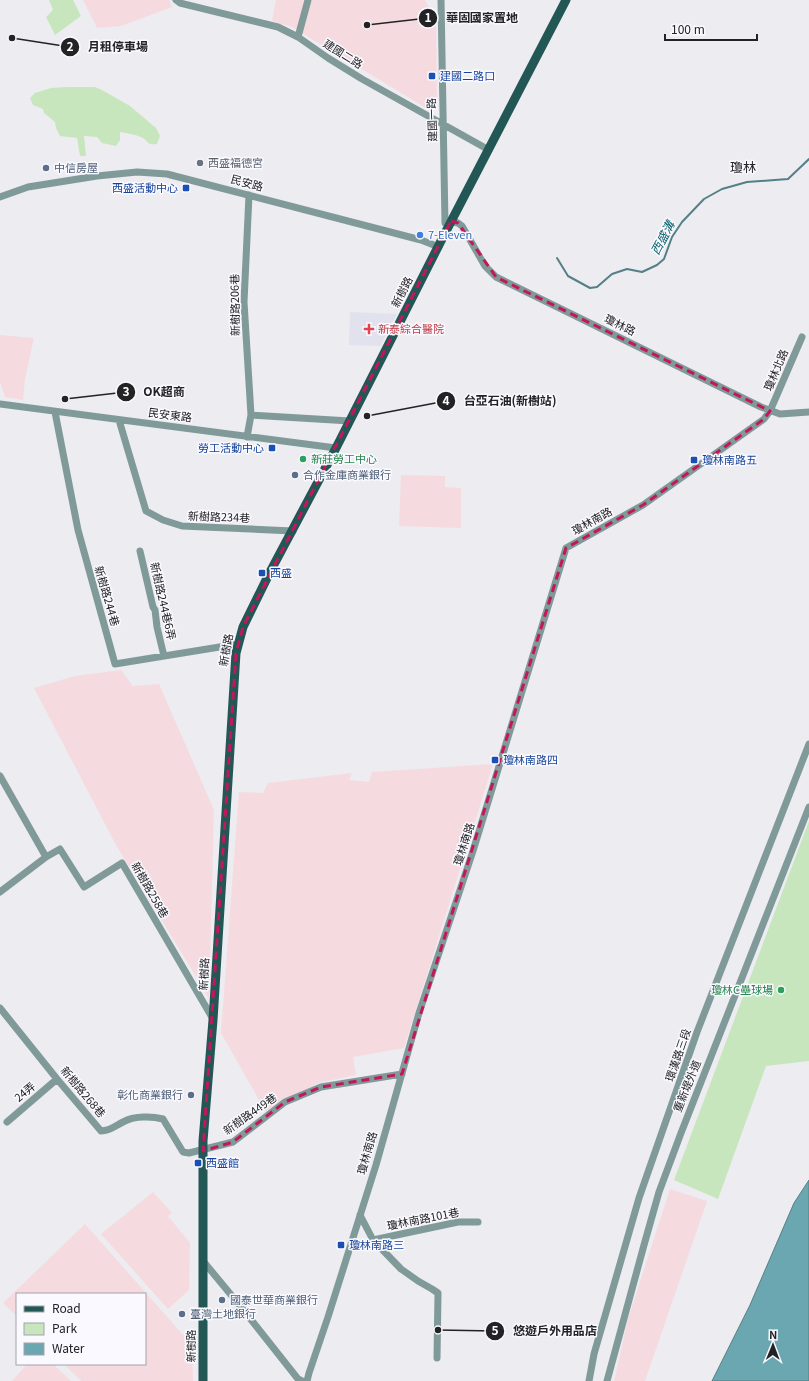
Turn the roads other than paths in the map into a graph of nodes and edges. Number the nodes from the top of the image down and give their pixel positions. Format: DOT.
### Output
graph roads {
  1 [pos="176,0"];
  2 [pos="308,0"];
  3 [pos="441,0"];
  4 [pos="566,0"];
  5 [pos="298,37"];
  6 [pos="443,125"];
  7 [pos="489,150"];
  8 [pos="249,195"];
  9 [pos="0,197"];
  10 [pos="448,221"];
  11 [pos="440,243"];
  12 [pos="802,337"];
  13 [pos="0,404"];
  14 [pos="770,411"];
  15 [pos="56,412"];
  16 [pos="809,412"];
  17 [pos="251,415"];
  18 [pos="119,420"];
  19 [pos="350,420"];
  20 [pos="247,437"];
  21 [pos="336,448"];
  22 [pos="293,531"];
  23 [pos="140,551"];
  24 [pos="238,644"];
  25 [pos="164,656"];
  26 [pos="809,744"];
  27 [pos="0,776"];
  28 [pos="809,807"];
  29 [pos="46,857"];
  30 [pos="0,892"];
  31 [pos="0,1008"];
  32 [pos="213,1020"];
  33 [pos="402,1074"];
  34 [pos="57,1079"];
  35 [pos="7,1122"];
  36 [pos="203,1151"];
  37 [pos="360,1215"];
  38 [pos="478,1222"];
  39 [pos="373,1240"];
  40 [pos="202,1261"];
  41 [pos="437,1358"];
  42 [pos="203,1381"];
  43 [pos="302,1381"];
  44 [pos="308,1381"];
  45 [pos="589,1381"];
  46 [pos="607,1381"];
  1 -- 5 [label="street, 建國二路"];
  2 -- 5 [label="street"];
  3 -- 6 [label="street, 建國一路"];
  4 -- 7 [label="main road, 新樹路"];
  5 -- 6 [label="street, 建國二路"];
  6 -- 7 [label="street, 建國二路"];
  6 -- 10 [label="street, 建國一路"];
  7 -- 10 [label="main road, 新樹路"];
  8 -- 9 [label="street, 民安路"];
  8 -- 11 [label="street, 民安路"];
  8 -- 17 [label="street, 新樹路206巷"];
  10 -- 11 [label="main road, 新樹路"];
  10 -- 14 [label="street, 瓊林路"];
  11 -- 19 [label="main road, 新樹路"];
  12 -- 14 [label="street, 瓊林北路"];
  13 -- 15 [label="street, 民安東路"];
  14 -- 16 [label="street, 瓊林路"];
  14 -- 33 [label="street, 瓊林南路"];
  15 -- 18 [label="street, 民安東路"];
  15 -- 25 [label="street, 新樹路244巷"];
  17 -- 19 [label="street"];
  17 -- 20 [label="street, 新樹路206巷"];
  18 -- 20 [label="street, 民安東路"];
  18 -- 22 [label="street, 新樹路234巷"];
  19 -- 21 [label="main road, 新樹路"];
  20 -- 21 [label="street, 民安東路"];
  21 -- 22 [label="main road, 新樹路"];
  22 -- 24 [label="main road, 新樹路"];
  23 -- 25 [label="street, 新樹路244巷6弄"];
  24 -- 25 [label="street, 新樹路244巷"];
  24 -- 32 [label="main road, 新樹路"];
  26 -- 45 [label="street, 環漢路三段"];
  27 -- 29 [label="street"];
  28 -- 46 [label="street, 重新堤外道"];
  29 -- 30 [label="street"];
  29 -- 32 [label="street, 新樹路258巷"];
  31 -- 34 [label="street, 新樹路268巷"];
  32 -- 36 [label="main road, 新樹路"];
  33 -- 36 [label="street, 新樹路449巷"];
  33 -- 37 [label="street, 瓊林南路"];
  34 -- 35 [label="street, 24弄"];
  34 -- 36 [label="street, 新樹路268巷"];
  36 -- 40 [label="main road, 新樹路"];
  37 -- 39 [label="street"];
  37 -- 44 [label="street, 瓊林南路"];
  38 -- 39 [label="street, 瓊林南路101巷"];
  39 -- 41 [label="street"];
  40 -- 42 [label="main road, 新樹路"];
  40 -- 43 [label="street"];
}
